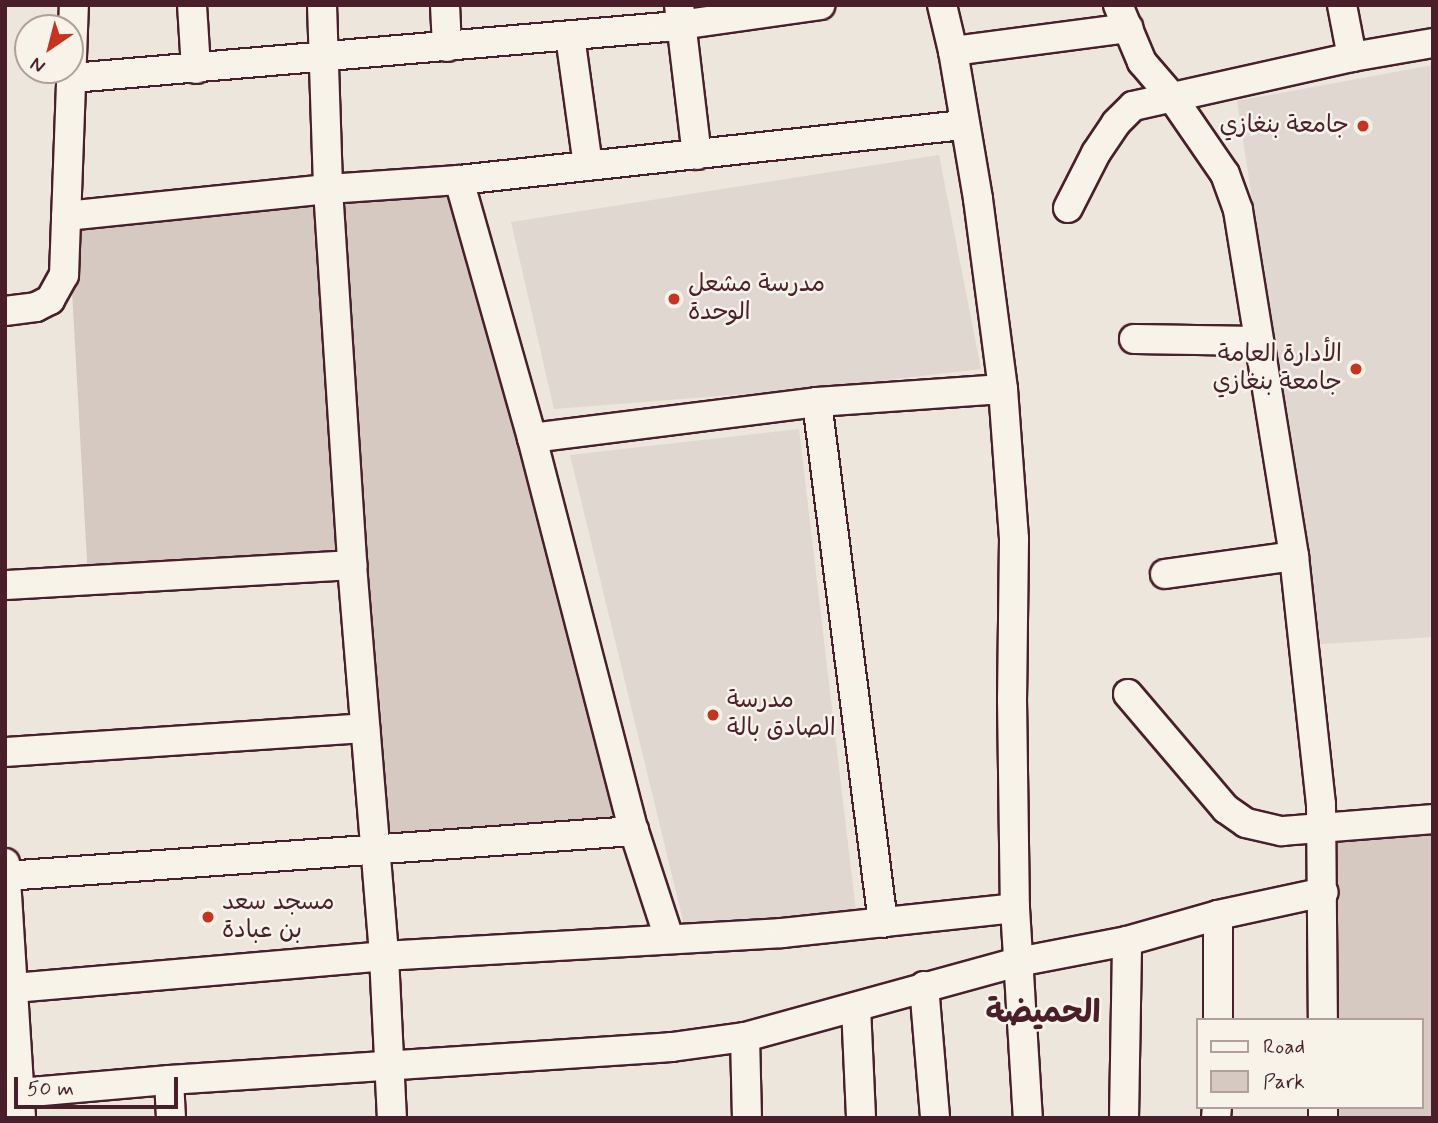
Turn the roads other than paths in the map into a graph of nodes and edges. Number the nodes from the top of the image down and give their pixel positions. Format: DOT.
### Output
graph roads {
  1 [pos="192,5"];
  2 [pos="322,5"];
  3 [pos="445,5"];
  4 [pos="820,5"];
  5 [pos="942,5"];
  6 [pos="1342,5"];
  7 [pos="681,15"];
  8 [pos="1123,17"];
  9 [pos="570,36"];
  10 [pos="1433,43"];
  11 [pos="447,47"];
  12 [pos="953,51"];
  13 [pos="1352,57"];
  14 [pos="325,58"];
  15 [pos="197,69"];
  16 [pos="84,77"];
  17 [pos="72,84"];
  18 [pos="1172,97"];
  19 [pos="963,125"];
  20 [pos="696,155"];
  21 [pos="588,166"];
  22 [pos="459,180"];
  23 [pos="327,189"];
  24 [pos="1068,208"];
  25 [pos="66,216"];
  26 [pos="5,311"];
  27 [pos="1134,339"];
  28 [pos="1258,341"];
  29 [pos="1003,389"];
  30 [pos="817,402"];
  31 [pos="532,438"];
  32 [pos="1294,556"];
  33 [pos="352,565"];
  34 [pos="1165,574"];
  35 [pos="5,586"];
  36 [pos="1128,694"];
  37 [pos="365,728"];
  38 [pos="5,752"];
  39 [pos="1433,819"];
  40 [pos="1323,829"];
  41 [pos="634,831"];
  42 [pos="377,849"];
  43 [pos="5,863"];
  44 [pos="6,876"];
  45 [pos="1324,892"];
  46 [pos="1016,908"];
  47 [pos="1218,915"];
  48 [pos="883,923"];
  49 [pos="669,938"];
  50 [pos="1127,941"];
  51 [pos="384,956"];
  52 [pos="1018,962"];
  53 [pos="924,986"];
  54 [pos="13,988"];
  55 [pos="856,1007"];
  56 [pos="10,1018"];
  57 [pos="1218,1018"];
  58 [pos="1324,1018"];
  59 [pos="745,1037"];
  60 [pos="388,1065"];
  61 [pos="169,1080"];
  62 [pos="20,1105"];
  63 [pos="171,1118"];
  64 [pos="392,1118"];
  65 [pos="747,1118"];
  66 [pos="861,1118"];
  67 [pos="935,1118"];
  68 [pos="1028,1118"];
  69 [pos="1124,1118"];
  1 -- 15 [label="street"];
  2 -- 14 [label="street"];
  3 -- 11 [label="street"];
  4 -- 7 [label="street"];
  5 -- 12 [label="street"];
  6 -- 13 [label="street"];
  7 -- 9 [label="street"];
  7 -- 20 [label="street"];
  8 -- 12 [label="street"];
  8 -- 18 [label="street"];
  9 -- 11 [label="street"];
  9 -- 21 [label="street"];
  10 -- 13 [label="street"];
  11 -- 14 [label="street"];
  12 -- 19 [label="street"];
  13 -- 18 [label="street"];
  14 -- 15 [label="street"];
  14 -- 23 [label="street"];
  15 -- 16 [label="street"];
  17 -- 25 [label="street"];
  18 -- 24 [label="street"];
  18 -- 28 [label="street"];
  19 -- 20 [label="street"];
  19 -- 29 [label="street"];
  20 -- 21 [label="street"];
  21 -- 22 [label="street"];
  22 -- 23 [label="street"];
  22 -- 31 [label="street"];
  23 -- 25 [label="street"];
  23 -- 33 [label="street"];
  25 -- 26 [label="street"];
  27 -- 28 [label="street"];
  28 -- 32 [label="street"];
  29 -- 30 [label="street"];
  29 -- 46 [label="street"];
  30 -- 31 [label="street"];
  30 -- 48 [label="street"];
  31 -- 41 [label="street"];
  32 -- 34 [label="street"];
  32 -- 40 [label="street"];
  33 -- 35 [label="street"];
  33 -- 37 [label="street"];
  36 -- 40 [label="street"];
  37 -- 38 [label="street"];
  37 -- 42 [label="street"];
  39 -- 40 [label="street"];
  40 -- 45 [label="street"];
  41 -- 42 [label="street"];
  41 -- 49 [label="street"];
  42 -- 44 [label="street"];
  42 -- 51 [label="street"];
  43 -- 44 [label="street"];
  44 -- 54 [label="street"];
  45 -- 47 [label="street"];
  45 -- 58 [label="street"];
  46 -- 48 [label="street"];
  46 -- 52 [label="street"];
  47 -- 50 [label="street"];
  47 -- 57 [label="street"];
  48 -- 49 [label="street"];
  49 -- 51 [label="street"];
  50 -- 52 [label="street"];
  50 -- 69 [label="street"];
  51 -- 54 [label="street"];
  51 -- 60 [label="street"];
  52 -- 53 [label="street"];
  52 -- 68 [label="street"];
  53 -- 55 [label="street"];
  53 -- 67 [label="street"];
  54 -- 56 [label="street"];
  55 -- 59 [label="street"];
  55 -- 66 [label="street"];
  56 -- 62 [label="street"];
  59 -- 60 [label="street"];
  59 -- 65 [label="street"];
  60 -- 61 [label="street"];
  60 -- 64 [label="street"];
  61 -- 62 [label="street"];
  61 -- 63 [label="street"];
}
